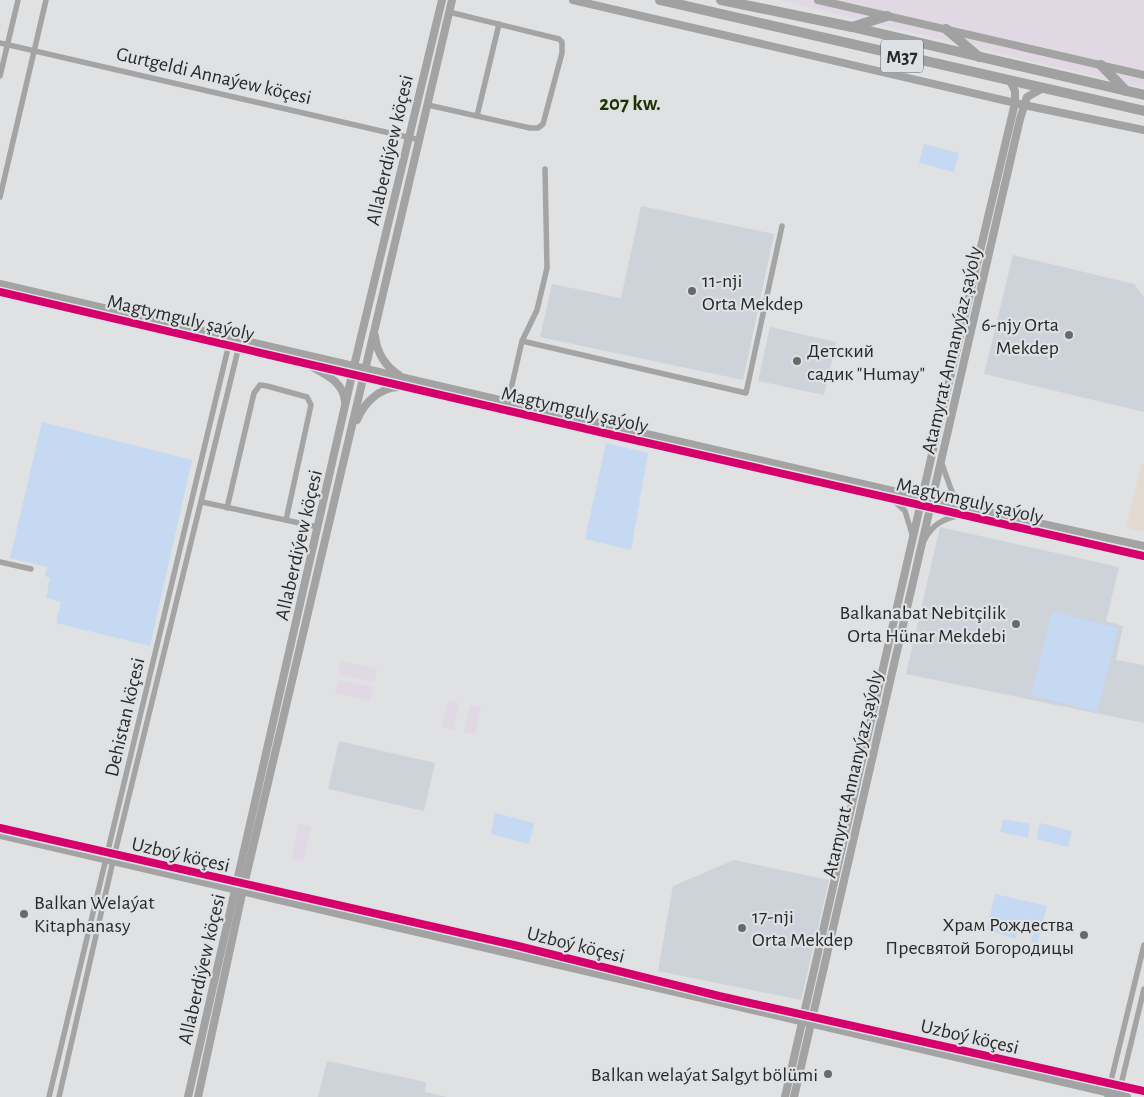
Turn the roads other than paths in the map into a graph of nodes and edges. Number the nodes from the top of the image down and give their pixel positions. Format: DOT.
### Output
graph roads {
  1 [pos="18,0"];
  2 [pos="46,0"];
  3 [pos="442,0"];
  4 [pos="452,0"];
  5 [pos="573,0"];
  6 [pos="660,0"];
  7 [pos="722,0"];
  8 [pos="818,0"];
  9 [pos="449,12"];
  10 [pos="887,16"];
  11 [pos="499,24"];
  12 [pos="852,27"];
  13 [pos="946,28"];
  14 [pos="0,43"];
  15 [pos="7,45"];
  16 [pos="34,51"];
  17 [pos="979,58"];
  18 [pos="1101,65"];
  19 [pos="1144,75"];
  20 [pos="0,76"];
  21 [pos="1010,81"];
  22 [pos="1043,88"];
  23 [pos="1127,91"];
  24 [pos="1144,95"];
  25 [pos="1015,103"];
  26 [pos="1024,105"];
  27 [pos="428,106"];
  28 [pos="1144,111"];
  29 [pos="477,116"];
  30 [pos="1144,130"];
  31 [pos="409,137"];
  32 [pos="420,140"];
  33 [pos="545,169"];
  34 [pos="0,198"];
  35 [pos="782,226"];
  36 [pos="0,284"];
  37 [pos="0,292"];
  38 [pos="374,333"];
  39 [pos="522,341"];
  40 [pos="229,344"];
  41 [pos="239,346"];
  42 [pos="299,361"];
  43 [pos="366,368"];
  44 [pos="354,370"];
  45 [pos="364,377"];
  46 [pos="403,378"];
  47 [pos="411,387"];
  48 [pos="508,402"];
  49 [pos="345,408"];
  50 [pos="350,441"];
  51 [pos="942,464"];
  52 [pos="892,499"];
  53 [pos="934,500"];
  54 [pos="202,502"];
  55 [pos="921,502"];
  56 [pos="964,507"];
  57 [pos="227,508"];
  58 [pos="931,509"];
  59 [pos="960,515"];
  60 [pos="286,520"];
  61 [pos="318,527"];
  62 [pos="912,539"];
  63 [pos="923,544"];
  64 [pos="1144,546"];
  65 [pos="1144,556"];
  66 [pos="0,562"];
  67 [pos="31,569"];
  68 [pos="0,828"];
  69 [pos="0,835"];
  70 [pos="111,857"];
  71 [pos="240,888"];
  72 [pos="1144,945"];
  73 [pos="1144,989"];
  74 [pos="803,1019"];
  75 [pos="812,1021"];
  76 [pos="1110,1084"];
  77 [pos="1120,1086"];
  78 [pos="1144,1092"];
  79 [pos="1107,1095"];
  80 [pos="1121,1096"];
  81 [pos="49,1097"];
  82 [pos="59,1097"];
  83 [pos="188,1097"];
  84 [pos="198,1097"];
  85 [pos="785,1097"];
  86 [pos="794,1097"];
  1 -- 15 [label="street"];
  2 -- 16 [label="street"];
  3 -- 31 [label="street, Allaberdiýew köçesi"];
  4 -- 9 [label="street, Allaberdiýew köçesi"];
  5 -- 25 [label="street"];
  6 -- 21 [label="highway, M37 / M37"];
  7 -- 12 [label="highway, M37 / M37"];
  8 -- 10 [label="street"];
  9 -- 11 [label="street"];
  9 -- 27 [label="street, Allaberdiýew köçesi"];
  10 -- 12 [label="highway"];
  10 -- 13 [label="street"];
  11 -- 29 [label="street"];
  11 -- 29 [label="street"];
  12 -- 17 [label="highway, M37 / M37"];
  13 -- 17 [label="highway"];
  13 -- 18 [label="street"];
  14 -- 15 [label="street, Gurtgeldi Annaýew köçesi"];
  15 -- 16 [label="street, Gurtgeldi Annaýew köçesi"];
  15 -- 20 [label="street"];
  16 -- 31 [label="street, Gurtgeldi Annaýew köçesi"];
  16 -- 34 [label="street"];
  17 -- 23 [label="highway, M37 / M37"];
  18 -- 19 [label="street"];
  18 -- 23 [label="highway"];
  21 -- 22 [label="highway, M37 / M37"];
  21 -- 25 [label="street, Atamyrat Annanyýaz şaýoly"];
  22 -- 26 [label="street"];
  22 -- 28 [label="highway, M37 / M37"];
  23 -- 24 [label="highway, M37 / M37"];
  25 -- 26 [label="street"];
  25 -- 55 [label="street, Atamyrat Annanyýaz şaýoly"];
  26 -- 30 [label="street"];
  26 -- 51 [label="street, Atamyrat Annanyýaz şaýoly"];
  27 -- 29 [label="street"];
  27 -- 32 [label="street, Allaberdiýew köçesi"];
  31 -- 32 [label="street, Gurtgeldi Annaýew köçesi"];
  31 -- 44 [label="street, Allaberdiýew köçesi"];
  32 -- 38 [label="street, Allaberdiýew köçesi"];
  33 -- 39 [label="street"];
  35 -- 39 [label="street"];
  36 -- 44 [label="street, Magtymguly şaýoly"];
  37 -- 40 [label="street, Magtymguly şaýoly"];
  38 -- 43 [label="street, Allaberdiýew köçesi"];
  38 -- 46 [label="street"];
  39 -- 48 [label="street"];
  40 -- 41 [label="street, Magtymguly şaýoly"];
  40 -- 70 [label="street, Dehistan köçesi"];
  41 -- 42 [label="street, Magtymguly şaýoly"];
  41 -- 54 [label="street, Dehistan köçesi"];
  42 -- 44 [label="street, Magtymguly şaýoly"];
  42 -- 49 [label="street"];
  43 -- 44 [label="street, Magtymguly şaýoly"];
  43 -- 45 [label="street, Allaberdiýew köçesi"];
  43 -- 46 [label="street, Magtymguly şaýoly"];
  44 -- 45 [label="street, Magtymguly şaýoly"];
  44 -- 49 [label="street, Allaberdiýew köçesi"];
  45 -- 47 [label="street, Magtymguly şaýoly"];
  45 -- 50 [label="street, Allaberdiýew köçesi"];
  46 -- 48 [label="street, Magtymguly şaýoly"];
  47 -- 50 [label="street"];
  47 -- 52 [label="street, Magtymguly şaýoly"];
  48 -- 55 [label="street, Magtymguly şaýoly"];
  49 -- 61 [label="street, Allaberdiýew köçesi"];
  50 -- 71 [label="street, Allaberdiýew köçesi"];
  51 -- 53 [label="street, Atamyrat Annanyýaz şaýoly"];
  51 -- 56 [label="street"];
  52 -- 55 [label="street, Magtymguly şaýoly"];
  52 -- 62 [label="street"];
  53 -- 55 [label="street, Magtymguly şaýoly"];
  53 -- 56 [label="street, Magtymguly şaýoly"];
  53 -- 58 [label="street, Atamyrat Annanyýaz şaýoly"];
  54 -- 57 [label="street"];
  54 -- 70 [label="street, Dehistan köçesi"];
  55 -- 58 [label="street, Magtymguly şaýoly"];
  55 -- 62 [label="street, Atamyrat Annanyýaz şaýoly"];
  56 -- 64 [label="street, Magtymguly şaýoly"];
  57 -- 60 [label="street"];
  57 -- 60 [label="street"];
  58 -- 59 [label="street, Magtymguly şaýoly"];
  58 -- 63 [label="street, Atamyrat Annanyýaz şaýoly"];
  59 -- 63 [label="street"];
  59 -- 65 [label="street, Magtymguly şaýoly"];
  60 -- 61 [label="street"];
  61 -- 71 [label="street, Allaberdiýew köçesi"];
  62 -- 74 [label="street, Atamyrat Annanyýaz şaýoly"];
  63 -- 75 [label="street, Atamyrat Annanyýaz şaýoly"];
  66 -- 67 [label="street"];
  68 -- 70 [label="street, Uzboý köçesi"];
  69 -- 70 [label="street, Uzboý köçesi"];
  70 -- 71 [label="street, Uzboý köçesi"];
  70 -- 81 [label="street, Dehistan köçesi"];
  70 -- 82 [label="street, Dehistan köçesi"];
  71 -- 74 [label="street, Uzboý köçesi"];
  71 -- 83 [label="street, Allaberdiýew köçesi"];
  71 -- 84 [label="street, Allaberdiýew köçesi"];
  72 -- 76 [label="street"];
  73 -- 77 [label="street"];
  74 -- 75 [label="street, Uzboý köçesi"];
  74 -- 85 [label="street, Atamyrat Annanyýaz şaýoly"];
  75 -- 76 [label="street, Uzboý köçesi"];
  75 -- 79 [label="street, Uzboý köçesi"];
  75 -- 86 [label="street, Atamyrat Annanyýaz şaýoly"];
  76 -- 77 [label="street, Uzboý köçesi"];
  76 -- 79 [label="street"];
  77 -- 78 [label="street, Uzboý köçesi"];
  77 -- 80 [label="street"];
  79 -- 80 [label="street, Uzboý köçesi"];
}
